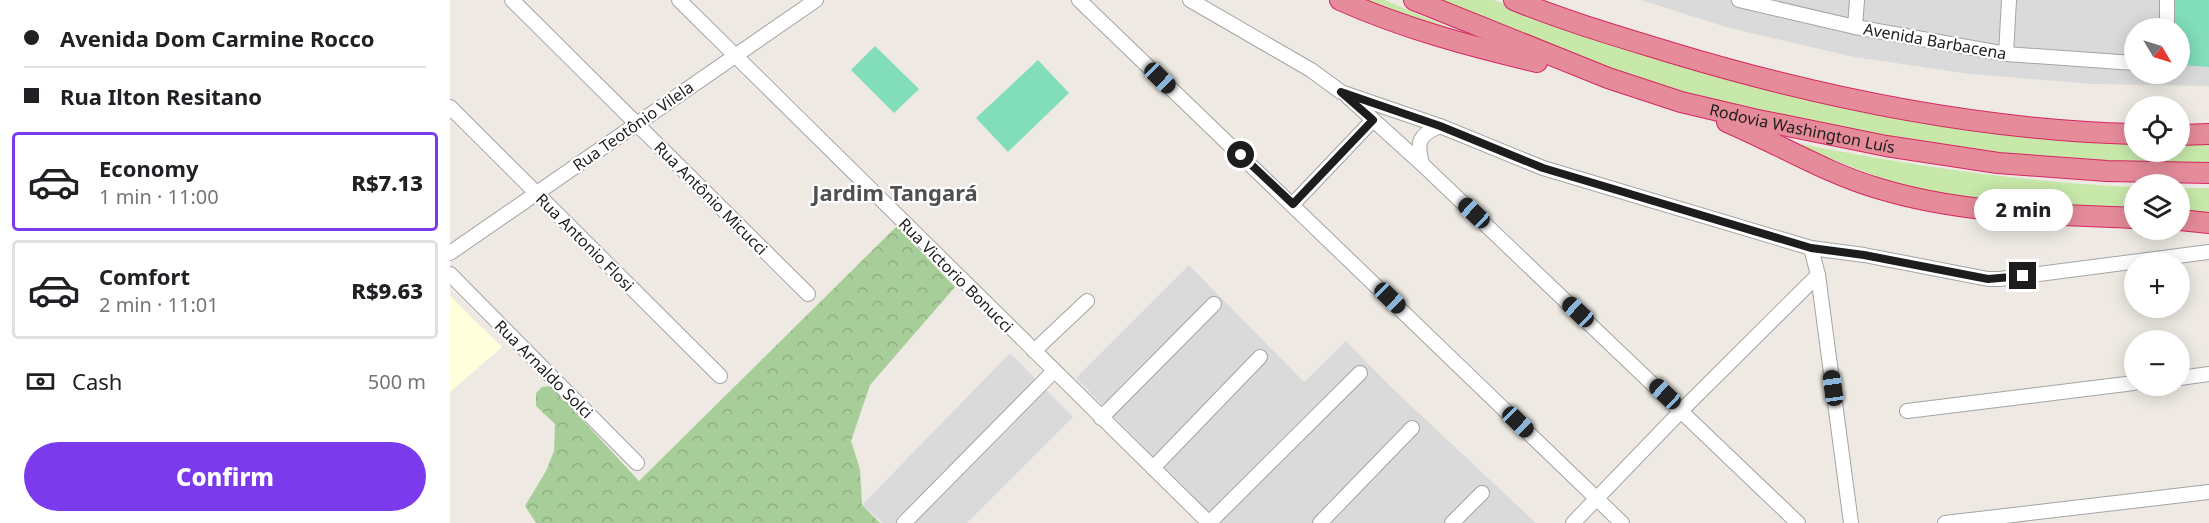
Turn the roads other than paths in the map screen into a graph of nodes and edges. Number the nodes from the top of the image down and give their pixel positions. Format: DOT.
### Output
graph roads {
  1 [pos="512,0"];
  2 [pos="679,0"];
  3 [pos="816,0"];
  4 [pos="1079,0"];
  5 [pos="1190,0"];
  6 [pos="1340,0"];
  7 [pos="1414,0"];
  8 [pos="1514,0"];
  9 [pos="1546,0"];
  10 [pos="1739,0"];
  11 [pos="1857,0"];
  12 [pos="2009,0"];
  13 [pos="2167,0"];
  14 [pos="2167,18"];
  15 [pos="1855,27"];
  16 [pos="1650,46"];
  17 [pos="2006,54"];
  18 [pos="735,57"];
  19 [pos="2124,62"];
  20 [pos="1608,78"];
  21 [pos="1341,92"];
  22 [pos="1681,102"];
  23 [pos="450,107"];
  24 [pos="1373,120"];
  25 [pos="636,124"];
  26 [pos="1440,126"];
  27 [pos="2124,133"];
  28 [pos="2209,134"];
  29 [pos="2190,135"];
  30 [pos="1422,164"];
  31 [pos="2209,173"];
  32 [pos="537,193"];
  33 [pos="1293,204"];
  34 [pos="2124,218"];
  35 [pos="2190,221"];
  36 [pos="2209,223"];
  37 [pos="1811,248"];
  38 [pos="2209,252"];
  39 [pos="450,253"];
  40 [pos="450,274"];
  41 [pos="1818,275"];
  42 [pos="808,294"];
  43 [pos="1087,301"];
  44 [pos="1214,304"];
  45 [pos="1034,351"];
  46 [pos="1260,357"];
  47 [pos="1053,372"];
  48 [pos="1360,373"];
  49 [pos="2209,374"];
  50 [pos="720,376"];
  51 [pos="2190,377"];
  52 [pos="2124,384"];
  53 [pos="1682,410"];
  54 [pos="1907,411"];
  55 [pos="1101,418"];
  56 [pos="1412,428"];
  57 [pos="637,464"];
  58 [pos="1153,468"];
  59 [pos="2209,492"];
  60 [pos="1482,493"];
  61 [pos="1597,499"];
  62 [pos="904,523"];
  63 [pos="1209,523"];
  64 [pos="1320,523"];
  65 [pos="1452,523"];
  66 [pos="1573,523"];
  67 [pos="1622,523"];
  68 [pos="1798,523"];
  69 [pos="1851,523"];
  70 [pos="1945,523"];
  1 -- 25 [label="street, Rua Antônio Micucci"];
  2 -- 18 [label="street, Rua Victorio Bonucci"];
  3 -- 18 [label="street, Rua Teotônio Vilela"];
  4 -- 33 [label="street"];
  5 -- 21 [label="street"];
  6 -- 20 [label="highway"];
  7 -- 20 [label="highway, Rodovia Washington Luís"];
  8 -- 16 [label="highway"];
  9 -- 16 [label="highway"];
  10 -- 15 [label="street, Avenida Barbacena"];
  11 -- 15 [label="street"];
  12 -- 17 [label="street"];
  13 -- 14 [label="street"];
  15 -- 17 [label="street, Avenida Barbacena"];
  16 -- 27 [label="highway"];
  17 -- 19 [label="street, Avenida Barbacena"];
  18 -- 25 [label="street, Rua Teotônio Vilela"];
  18 -- 45 [label="street, Rua Victorio Bonucci"];
  20 -- 22 [label="highway, Rodovia Washington Luís"];
  21 -- 24 [label="street"];
  21 -- 26 [label="street"];
  22 -- 31 [label="highway, Rodovia Washington Luís"];
  22 -- 34 [label="highway"];
  23 -- 32 [label="street, Rua Antonio Flosi"];
  24 -- 30 [label="street"];
  24 -- 33 [label="street"];
  25 -- 32 [label="street, Rua Teotônio Vilela"];
  25 -- 42 [label="street, Rua Antônio Micucci"];
  26 -- 30 [label="street"];
  26 -- 37 [label="street"];
  28 -- 29 [label="highway"];
  30 -- 53 [label="street"];
  32 -- 39 [label="street, Rua Teotônio Vilela"];
  32 -- 50 [label="street, Rua Antonio Flosi"];
  33 -- 61 [label="street"];
  35 -- 36 [label="highway"];
  37 -- 38 [label="street"];
  37 -- 41 [label="street"];
  40 -- 57 [label="street, Rua Arnaldo Solci"];
  41 -- 53 [label="street"];
  41 -- 69 [label="street"];
  43 -- 45 [label="street"];
  44 -- 55 [label="street"];
  45 -- 47 [label="street, Rua Victorio Bonucci"];
  46 -- 58 [label="street"];
  47 -- 55 [label="street, Rua Victorio Bonucci"];
  47 -- 62 [label="street"];
  48 -- 63 [label="street"];
  49 -- 51 [label="street"];
  52 -- 54 [label="street"];
  53 -- 61 [label="street"];
  53 -- 68 [label="street"];
  55 -- 58 [label="street, Rua Victorio Bonucci"];
  56 -- 64 [label="street"];
  58 -- 63 [label="street, Rua Victorio Bonucci"];
  59 -- 70 [label="street"];
  60 -- 65 [label="street"];
  61 -- 66 [label="street"];
  61 -- 67 [label="street"];
}
